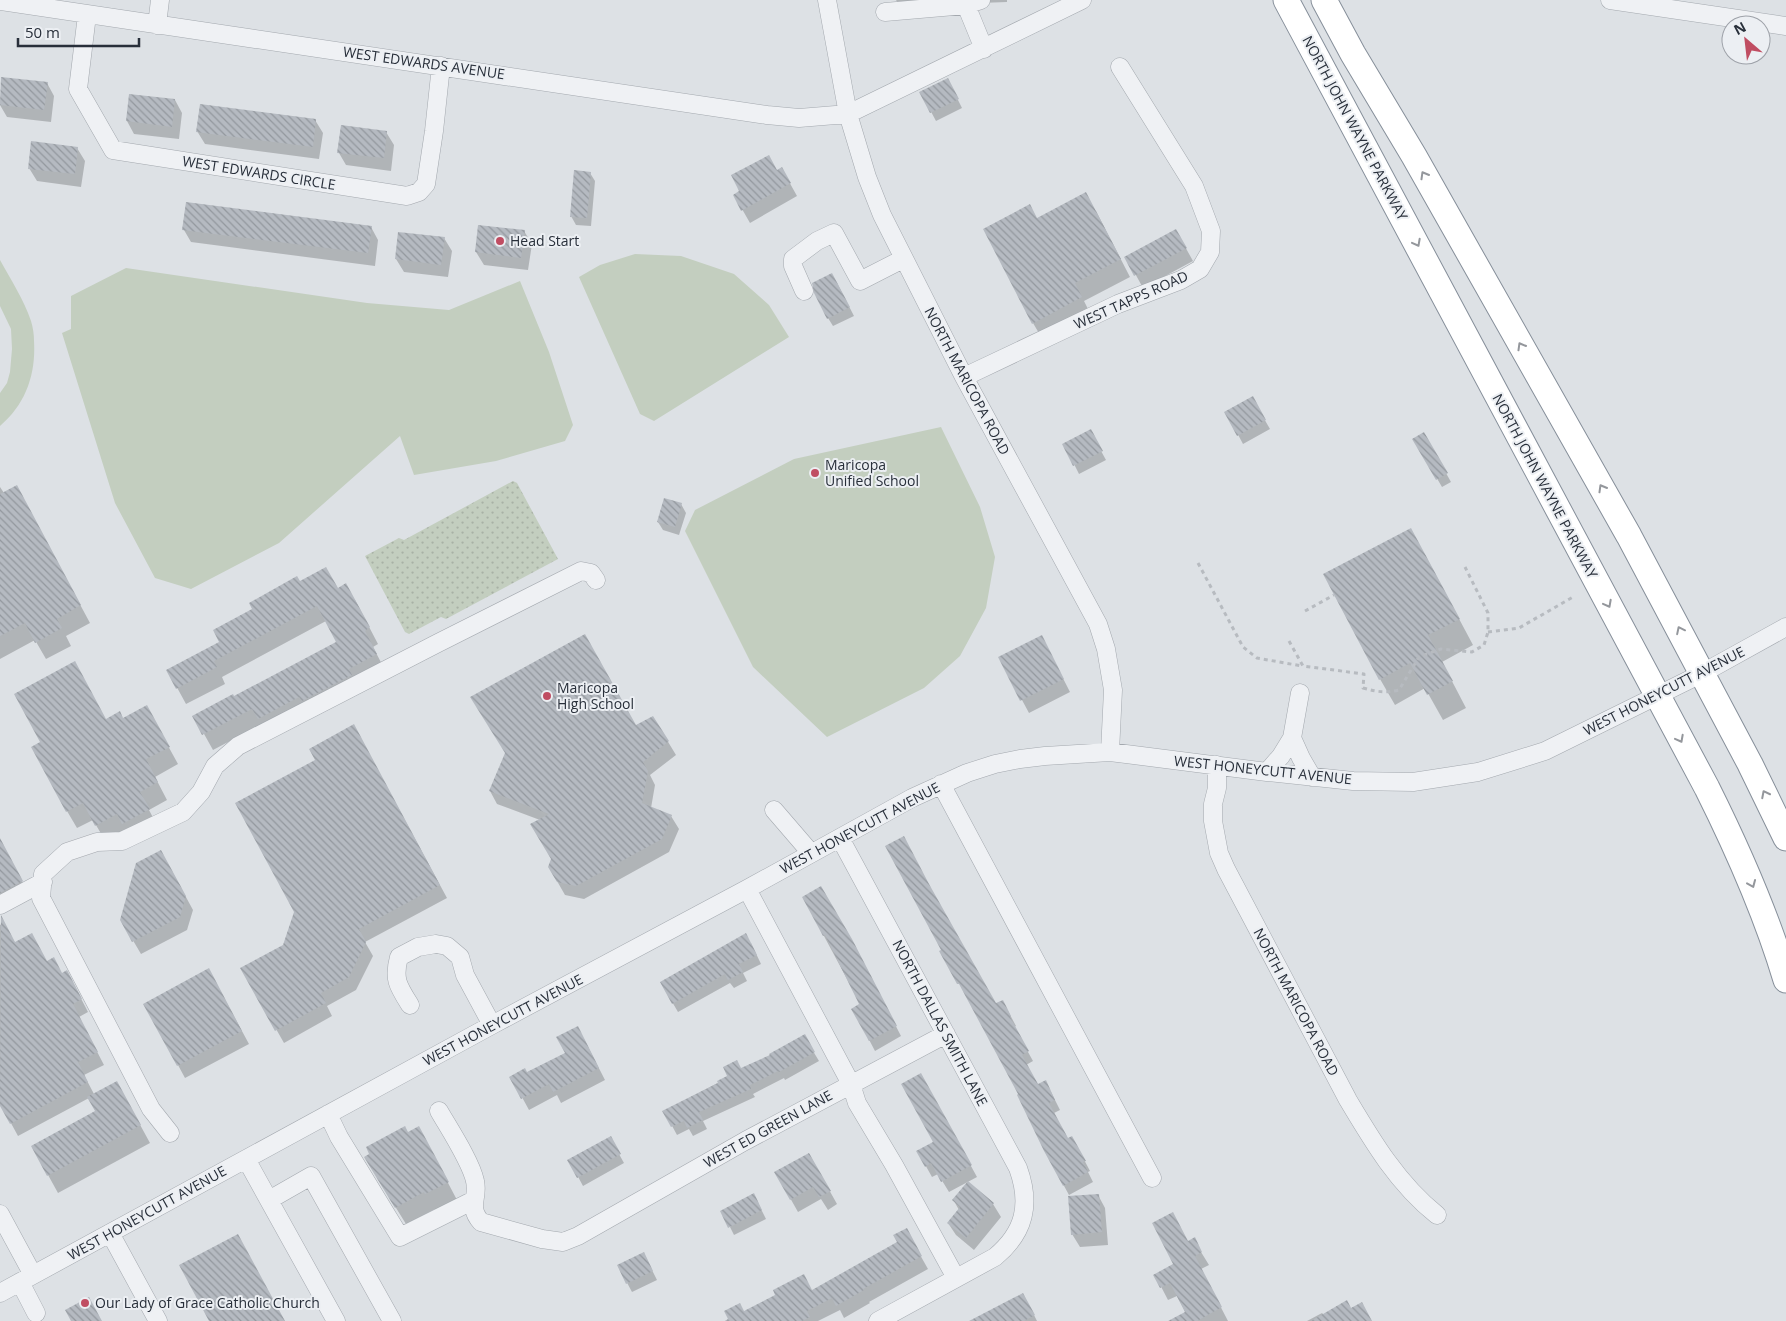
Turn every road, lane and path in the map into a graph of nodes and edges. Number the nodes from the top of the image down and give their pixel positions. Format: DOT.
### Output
graph roads {
  1 [pos="160,0"];
  2 [pos="1082,0"];
  3 [pos="1286,0"];
  4 [pos="1324,0"];
  5 [pos="1610,0"];
  6 [pos="0,1"];
  7 [pos="827,1"];
  8 [pos="973,3"];
  9 [pos="79,9"];
  10 [pos="885,12"];
  11 [pos="157,25"];
  12 [pos="1786,26"];
  13 [pos="984,48"];
  14 [pos="441,66"];
  15 [pos="1120,67"];
  16 [pos="848,114"];
  17 [pos="904,259"];
  18 [pos="804,291"];
  19 [pos="964,377"];
  20 [pos="1198,563"];
  21 [pos="1465,568"];
  22 [pos="596,580"];
  23 [pos="1334,595"];
  24 [pos="1573,597"];
  25 [pos="1305,610"];
  26 [pos="1786,627"];
  27 [pos="1488,632"];
  28 [pos="1289,640"];
  29 [pos="1303,666"];
  30 [pos="1701,674"];
  31 [pos="1300,693"];
  32 [pos="1657,696"];
  33 [pos="1292,738"];
  34 [pos="1110,752"];
  35 [pos="1217,765"];
  36 [pos="1267,772"];
  37 [pos="1312,777"];
  38 [pos="941,784"];
  39 [pos="774,810"];
  40 [pos="840,838"];
  41 [pos="1786,838"];
  42 [pos="811,853"];
  43 [pos="42,882"];
  44 [pos="747,889"];
  45 [pos="0,905"];
  46 [pos="1786,980"];
  47 [pos="410,1005"];
  48 [pos="492,1025"];
  49 [pos="946,1034"];
  50 [pos="851,1084"];
  51 [pos="440,1111"];
  52 [pos="328,1114"];
  53 [pos="170,1133"];
  54 [pos="246,1159"];
  55 [pos="1152,1178"];
  56 [pos="269,1200"];
  57 [pos="474,1200"];
  58 [pos="0,1214"];
  59 [pos="1437,1215"];
  60 [pos="110,1233"];
  61 [pos="26,1278"];
  62 [pos="956,1278"];
  63 [pos="0,1293"];
  64 [pos="33,1318"];
  65 [pos="158,1321"];
  66 [pos="336,1321"];
  67 [pos="392,1321"];
  68 [pos="878,1321"];
  1 -- 11 [label="street"];
  2 -- 13 [label="street"];
  3 -- 32 [label="highway, NORTH JOHN WAYNE PARKWAY, one-way"];
  30 -- 4 [label="highway, one-way"];
  5 -- 12 [label="street"];
  6 -- 9 [label="street, WEST EDWARDS AVENUE"];
  7 -- 16 [label="street, NORTH MARICOPA ROAD"];
  8 -- 10 [label="street"];
  8 -- 13 [label="street"];
  9 -- 11 [label="street, WEST EDWARDS AVENUE"];
  9 -- 14 [label="street, WEST EDWARDS CIRCLE"];
  11 -- 14 [label="street, WEST EDWARDS AVENUE"];
  13 -- 16 [label="street"];
  14 -- 16 [label="street, WEST EDWARDS AVENUE"];
  15 -- 19 [label="street, WEST TAPPS ROAD"];
  16 -- 17 [label="street, NORTH MARICOPA ROAD"];
  17 -- 18 [label="street"];
  17 -- 19 [label="street, NORTH MARICOPA ROAD"];
  19 -- 34 [label="street, NORTH MARICOPA ROAD"];
  20 -- 29 [label="path"];
  21 -- 27 [label="path"];
  22 -- 43 [label="street"];
  23 -- 25 [label="path"];
  24 -- 27 [label="path"];
  26 -- 30 [label="street, WEST HONEYCUTT AVENUE"];
  27 -- 29 [label="path"];
  28 -- 29 [label="path"];
  30 -- 32 [label="street, WEST HONEYCUTT AVENUE"];
  41 -- 30 [label="highway, one-way"];
  31 -- 33 [label="street"];
  32 -- 37 [label="street, WEST HONEYCUTT AVENUE"];
  32 -- 46 [label="highway, NORTH JOHN WAYNE PARKWAY, one-way"];
  33 -- 36 [label="street"];
  33 -- 37 [label="street"];
  34 -- 35 [label="street, WEST HONEYCUTT AVENUE"];
  34 -- 38 [label="street, WEST HONEYCUTT AVENUE"];
  35 -- 36 [label="street, WEST HONEYCUTT AVENUE"];
  35 -- 59 [label="street, NORTH MARICOPA ROAD"];
  36 -- 37 [label="street, WEST HONEYCUTT AVENUE"];
  38 -- 40 [label="street, WEST HONEYCUTT AVENUE"];
  38 -- 55 [label="street"];
  39 -- 42 [label="street"];
  40 -- 42 [label="street, WEST HONEYCUTT AVENUE"];
  40 -- 49 [label="street, NORTH DALLAS SMITH LANE"];
  42 -- 44 [label="street, WEST HONEYCUTT AVENUE"];
  43 -- 45 [label="street"];
  43 -- 53 [label="street"];
  44 -- 48 [label="street, WEST HONEYCUTT AVENUE"];
  44 -- 50 [label="street"];
  47 -- 48 [label="street"];
  48 -- 52 [label="street, WEST HONEYCUTT AVENUE"];
  49 -- 50 [label="street, WEST ED GREEN LANE"];
  49 -- 62 [label="street, NORTH DALLAS SMITH LANE"];
  50 -- 57 [label="street, WEST ED GREEN LANE"];
  50 -- 62 [label="street"];
  51 -- 57 [label="street, WEST ED GREEN LANE"];
  52 -- 54 [label="street, WEST HONEYCUTT AVENUE"];
  52 -- 57 [label="street"];
  54 -- 56 [label="street"];
  54 -- 60 [label="street, WEST HONEYCUTT AVENUE"];
  56 -- 66 [label="street"];
  56 -- 67 [label="street"];
  58 -- 61 [label="street"];
  60 -- 61 [label="street, WEST HONEYCUTT AVENUE"];
  60 -- 65 [label="street"];
  61 -- 63 [label="street, WEST HONEYCUTT AVENUE"];
  61 -- 64 [label="street"];
  62 -- 68 [label="street"];
}
